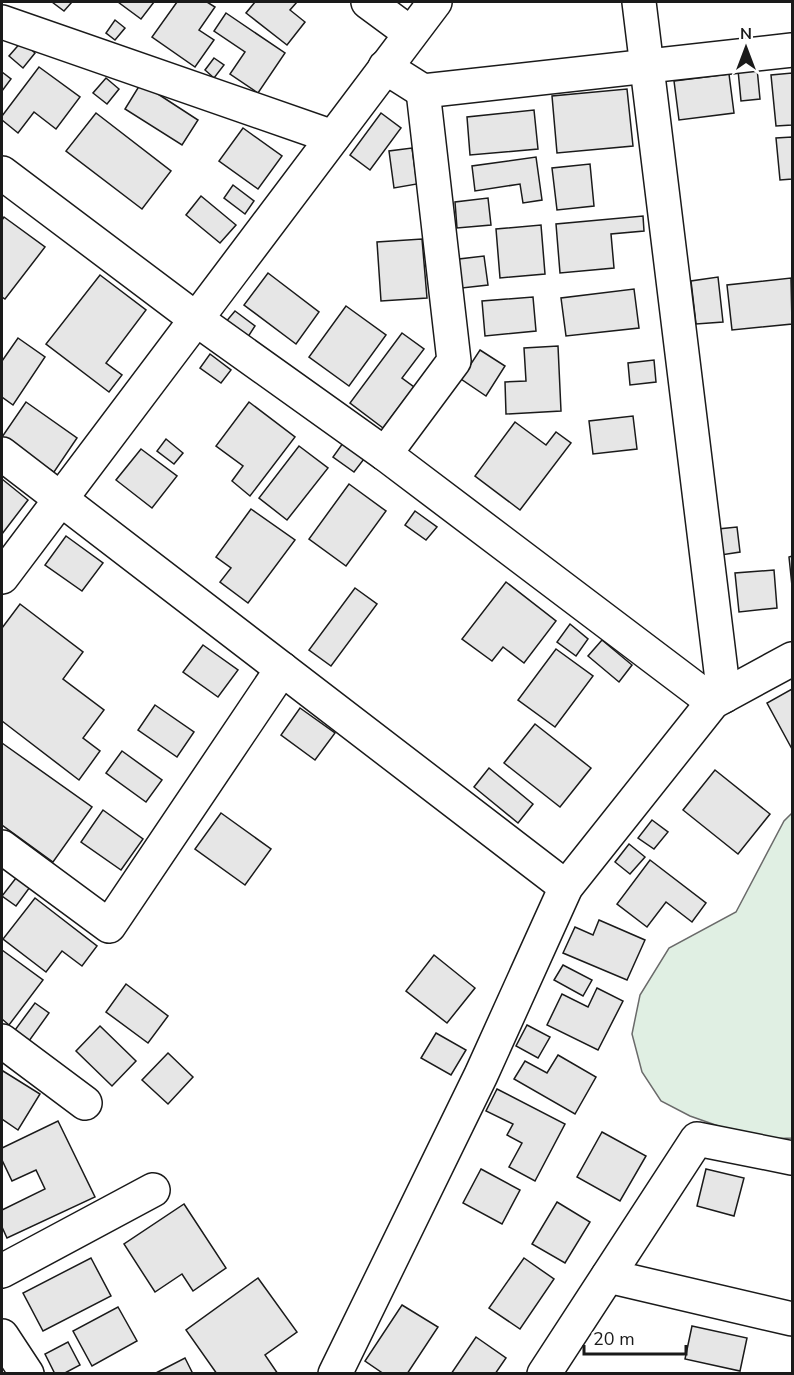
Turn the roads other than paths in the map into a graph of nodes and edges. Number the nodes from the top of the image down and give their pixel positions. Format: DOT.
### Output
graph roads {
  1 [pos="368,2"];
  2 [pos="435,2"];
  3 [pos="639,2"];
  4 [pos="2,21"];
  5 [pos="410,33"];
  6 [pos="792,50"];
  7 [pos="647,65"];
  8 [pos="385,67"];
  9 [pos="423,91"];
  10 [pos="333,137"];
  11 [pos="2,173"];
  12 [pos="196,319"];
  13 [pos="2,454"];
  14 [pos="385,454"];
  15 [pos="60,499"];
  16 [pos="2,577"];
  17 [pos="792,659"];
  18 [pos="282,669"];
  19 [pos="719,699"];
  20 [pos="2,847"];
  21 [pos="566,887"];
  22 [pos="2,1041"];
  23 [pos="85,1103"];
  24 [pos="792,1158"];
  25 [pos="153,1190"];
  26 [pos="2,1271"];
  27 [pos="608,1276"];
  28 [pos="792,1319"];
  29 [pos="2,1336"];
  30 [pos="27,1374"];
  31 [pos="335,1374"];
  32 [pos="544,1374"];
  1 -- 5 [label="street"];
  2 -- 5 [label="street"];
  3 -- 7 [label="street"];
  4 -- 10 [label="street"];
  5 -- 8 [label="street"];
  6 -- 7 [label="street"];
  7 -- 9 [label="street"];
  7 -- 19 [label="street"];
  8 -- 9 [label="street"];
  8 -- 10 [label="street"];
  9 -- 14 [label="street"];
  10 -- 12 [label="street"];
  11 -- 12 [label="street"];
  12 -- 14 [label="street"];
  12 -- 15 [label="street"];
  13 -- 15 [label="street"];
  14 -- 19 [label="street"];
  15 -- 16 [label="street"];
  15 -- 18 [label="street"];
  17 -- 19 [label="street"];
  18 -- 20 [label="street"];
  18 -- 21 [label="street"];
  19 -- 21 [label="street"];
  21 -- 31 [label="street"];
  22 -- 23 [label="street"];
  24 -- 27 [label="street"];
  25 -- 26 [label="street"];
  27 -- 28 [label="street"];
  27 -- 32 [label="street"];
  29 -- 30 [label="street"];
}
